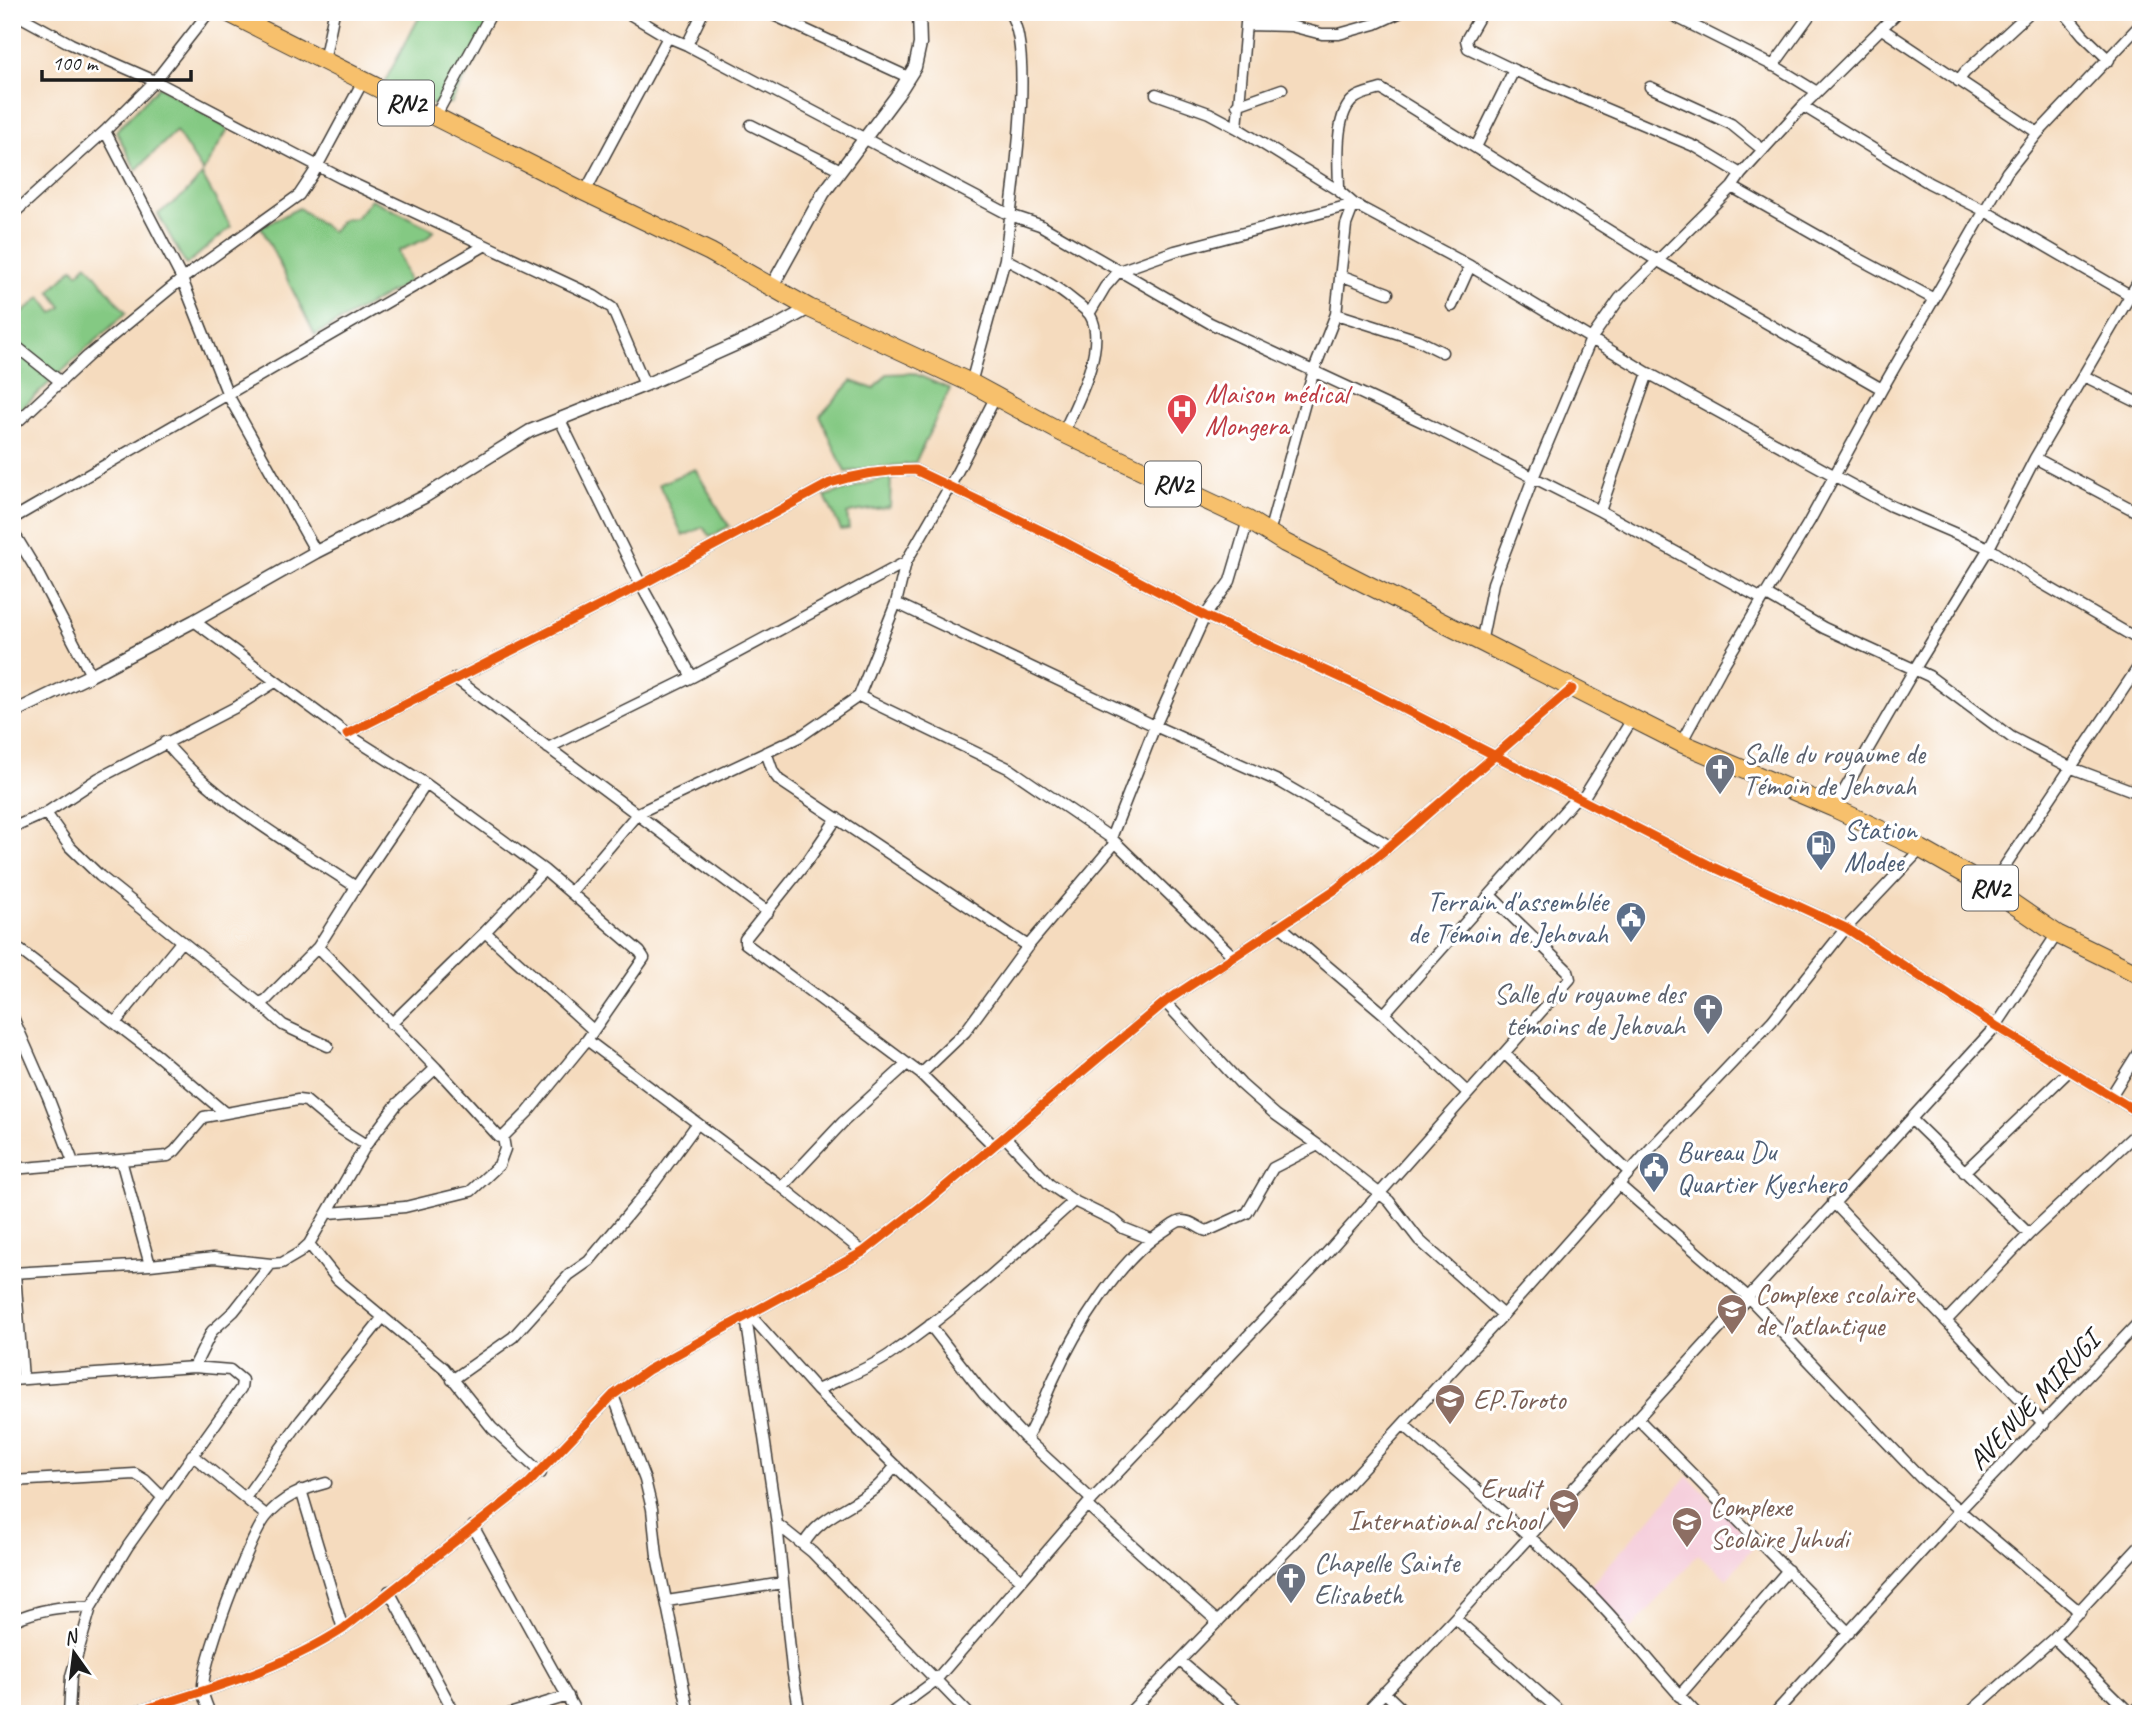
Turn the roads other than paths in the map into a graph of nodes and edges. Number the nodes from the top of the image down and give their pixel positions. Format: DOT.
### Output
graph roads {
  1 [pos="12,12"];
  2 [pos="209,12"];
  3 [pos="227,12"];
  4 [pos="334,12"];
  5 [pos="492,12"];
  6 [pos="626,12"];
  7 [pos="702,12"];
  8 [pos="767,12"];
  9 [pos="919,12"];
  10 [pos="1009,12"];
  11 [pos="1247,12"];
  12 [pos="1401,12"];
  13 [pos="1482,12"];
  14 [pos="1666,12"];
  15 [pos="1812,12"];
  16 [pos="1898,12"];
  17 [pos="2064,12"];
  18 [pos="2028,14"];
  19 [pos="2141,24"];
  20 [pos="1246,25"];
  21 [pos="1882,29"];
  22 [pos="668,37"];
  23 [pos="687,44"];
  24 [pos="2109,60"];
  25 [pos="324,61"];
  26 [pos="1773,66"];
  27 [pos="1514,70"];
  28 [pos="908,77"];
  29 [pos="1958,80"];
  30 [pos="363,81"];
  31 [pos="155,82"];
  32 [pos="1650,87"];
  33 [pos="1282,89"];
  34 [pos="1817,92"];
  35 [pos="1156,94"];
  36 [pos="1237,105"];
  37 [pos="1803,106"];
  38 [pos="435,117"];
  39 [pos="751,125"];
  40 [pos="1237,128"];
  41 [pos="105,131"];
  42 [pos="2038,133"];
  43 [pos="864,137"];
  44 [pos="1476,147"];
  45 [pos="1763,150"];
  46 [pos="317,166"];
  47 [pos="841,170"];
  48 [pos="1741,174"];
  49 [pos="1732,187"];
  50 [pos="1339,191"];
  51 [pos="584,192"];
  52 [pos="1354,204"];
  53 [pos="1985,211"];
  54 [pos="12,215"];
  55 [pos="1010,215"];
  56 [pos="484,246"];
  57 [pos="1005,260"];
  58 [pos="1658,261"];
  59 [pos="1470,266"];
  60 [pos="1119,271"];
  61 [pos="1340,275"];
  62 [pos="2141,277"];
  63 [pos="182,279"];
  64 [pos="772,286"];
  65 [pos="1388,293"];
  66 [pos="2130,295"];
  67 [pos="1934,299"];
  68 [pos="1452,306"];
  69 [pos="809,308"];
  70 [pos="1089,314"];
  71 [pos="1336,314"];
  72 [pos="1591,338"];
  73 [pos="12,343"];
  74 [pos="1442,352"];
  75 [pos="1314,370"];
  76 [pos="1648,373"];
  77 [pos="2084,376"];
  78 [pos="61,382"];
  79 [pos="971,383"];
  80 [pos="645,385"];
  81 [pos="1882,389"];
  82 [pos="228,395"];
  83 [pos="996,398"];
  84 [pos="2141,404"];
  85 [pos="559,418"];
  86 [pos="12,427"];
  87 [pos="1063,433"];
  88 [pos="2035,458"];
  89 [pos="1835,476"];
  90 [pos="1533,478"];
  91 [pos="950,486"];
  92 [pos="1600,511"];
  93 [pos="2141,514"];
  94 [pos="12,519"];
  95 [pos="1248,520"];
  96 [pos="12,530"];
  97 [pos="1269,533"];
  98 [pos="1989,548"];
  99 [pos="316,552"];
  100 [pos="906,562"];
  101 [pos="641,585"];
  102 [pos="1764,596"];
  103 [pos="896,603"];
  104 [pos="1205,616"];
  105 [pos="194,621"];
  106 [pos="2141,641"];
  107 [pos="1481,643"];
  108 [pos="2141,663"];
  109 [pos="1913,670"];
  110 [pos="91,675"];
  111 [pos="692,677"];
  112 [pos="456,678"];
  113 [pos="275,682"];
  114 [pos="1572,689"];
  115 [pos="859,696"];
  116 [pos="12,713"];
  117 [pos="1633,718"];
  118 [pos="1155,726"];
  119 [pos="347,734"];
  120 [pos="165,742"];
  121 [pos="1681,743"];
  122 [pos="548,748"];
  123 [pos="766,752"];
  124 [pos="1494,756"];
  125 [pos="2072,768"];
  126 [pos="426,784"];
  127 [pos="2141,794"];
  128 [pos="1579,799"];
  129 [pos="1834,808"];
  130 [pos="46,813"];
  131 [pos="638,813"];
  132 [pos="837,818"];
  133 [pos="12,828"];
  134 [pos="1113,840"];
  135 [pos="1390,846"];
  136 [pos="1921,849"];
  137 [pos="544,870"];
  138 [pos="356,887"];
  139 [pos="1990,888"];
  140 [pos="571,892"];
  141 [pos="1490,895"];
  142 [pos="768,912"];
  143 [pos="1279,925"];
  144 [pos="1846,928"];
  145 [pos="485,932"];
  146 [pos="2057,934"];
  147 [pos="181,942"];
  148 [pos="12,944"];
  149 [pos="1028,946"];
  150 [pos="318,947"];
  151 [pos="1233,957"];
  152 [pos="2141,975"];
  153 [pos="1165,1002"];
  154 [pos="259,1003"];
  155 [pos="12,1014"];
  156 [pos="1384,1014"];
  157 [pos="115,1023"];
  158 [pos="391,1024"];
  159 [pos="1996,1026"];
  160 [pos="593,1030"];
  161 [pos="587,1041"];
  162 [pos="328,1046"];
  163 [pos="2141,1048"];
  164 [pos="1505,1054"];
  165 [pos="907,1064"];
  166 [pos="436,1068"];
  167 [pos="2069,1071"];
  168 [pos="921,1074"];
  169 [pos="1468,1093"];
  170 [pos="2111,1096"];
  171 [pos="224,1112"];
  172 [pos="2141,1114"];
  173 [pos="1911,1119"];
  174 [pos="697,1124"];
  175 [pos="2141,1129"];
  176 [pos="503,1137"];
  177 [pos="1005,1138"];
  178 [pos="366,1145"];
  179 [pos="1318,1145"];
  180 [pos="994,1146"];
  181 [pos="121,1160"];
  182 [pos="73,1162"];
  183 [pos="12,1169"];
  184 [pos="1964,1171"];
  185 [pos="1629,1172"];
  186 [pos="1618,1184"];
  187 [pos="782,1187"];
  188 [pos="1379,1194"];
  189 [pos="1074,1200"];
  190 [pos="1833,1202"];
  191 [pos="329,1213"];
  192 [pos="2029,1234"];
  193 [pos="1151,1239"];
  194 [pos="309,1244"];
  195 [pos="863,1252"];
  196 [pos="271,1264"];
  197 [pos="150,1265"];
  198 [pos="13,1273"];
  199 [pos="1748,1297"];
  200 [pos="1503,1315"];
  201 [pos="748,1316"];
  202 [pos="383,1317"];
  203 [pos="2141,1320"];
  204 [pos="1946,1321"];
  205 [pos="930,1325"];
  206 [pos="194,1367"];
  207 [pos="18,1379"];
  208 [pos="452,1380"];
  209 [pos="817,1390"];
  210 [pos="613,1395"];
  211 [pos="1637,1418"];
  212 [pos="1403,1424"];
  213 [pos="2044,1424"];
  214 [pos="1026,1439"];
  215 [pos="192,1455"];
  216 [pos="895,1466"];
  217 [pos="541,1473"];
  218 [pos="12,1481"];
  219 [pos="326,1483"];
  220 [pos="301,1490"];
  221 [pos="162,1497"];
  222 [pos="245,1498"];
  223 [pos="1089,1503"];
  224 [pos="1958,1512"];
  225 [pos="267,1516"];
  226 [pos="777,1524"];
  227 [pos="473,1526"];
  228 [pos="1529,1537"];
  229 [pos="804,1544"];
  230 [pos="2141,1544"];
  231 [pos="1788,1570"];
  232 [pos="1021,1580"];
  233 [pos="783,1583"];
  234 [pos="389,1591"];
  235 [pos="667,1601"];
  236 [pos="91,1607"];
  237 [pos="2080,1612"];
  238 [pos="1455,1618"];
  239 [pos="12,1621"];
  240 [pos="1218,1622"];
  241 [pos="342,1629"];
  242 [pos="1849,1633"];
  243 [pos="2054,1638"];
  244 [pos="1180,1661"];
  245 [pos="935,1681"];
  246 [pos="203,1692"];
  247 [pos="1384,1692"];
  248 [pos="568,1696"];
  249 [pos="1679,1696"];
  250 [pos="2141,1705"];
  251 [pos="69,1714"];
  252 [pos="129,1714"];
  253 [pos="210,1714"];
  254 [pos="455,1714"];
  255 [pos="509,1714"];
  256 [pos="577,1714"];
  257 [pos="689,1714"];
  258 [pos="800,1714"];
  259 [pos="890,1714"];
  260 [pos="969,1714"];
  261 [pos="1128,1714"];
  262 [pos="1242,1714"];
  263 [pos="1364,1714"];
  264 [pos="1407,1714"];
  265 [pos="1563,1714"];
  266 [pos="1697,1714"];
  267 [pos="1774,1714"];
  268 [pos="1968,1714"];
  269 [pos="2132,1714"];
  1 -- 31 [label="street"];
  2 -- 31 [label="street"];
  3 -- 25 [label="highway, RN2"];
  4 -- 25 [label="street"];
  5 -- 38 [label="street"];
  6 -- 22 [label="street"];
  7 -- 23 [label="street"];
  8 -- 28 [label="street"];
  9 -- 28 [label="street"];
  10 -- 55 [label="street"];
  11 -- 20 [label="street"];
  12 -- 20 [label="street"];
  13 -- 27 [label="street"];
  14 -- 26 [label="street"];
  15 -- 26 [label="street"];
  16 -- 21 [label="street"];
  17 -- 24 [label="street"];
  18 -- 29 [label="street"];
  19 -- 24 [label="street"];
  20 -- 36 [label="street"];
  21 -- 29 [label="street"];
  21 -- 34 [label="street"];
  22 -- 23 [label="street"];
  22 -- 51 [label="street"];
  23 -- 43 [label="street"];
  24 -- 42 [label="street"];
  25 -- 30 [label="highway, RN2"];
  26 -- 34 [label="street"];
  27 -- 44 [label="street"];
  27 -- 48 [label="street"];
  28 -- 43 [label="street"];
  29 -- 42 [label="street"];
  30 -- 38 [label="highway, RN2"];
  30 -- 46 [label="street"];
  31 -- 41 [label="street"];
  31 -- 46 [label="street"];
  32 -- 45 [label="street"];
  33 -- 36 [label="street"];
  34 -- 37 [label="street"];
  35 -- 40 [label="street"];
  36 -- 40 [label="street"];
  37 -- 45 [label="street"];
  37 -- 53 [label="street"];
  38 -- 51 [label="highway, RN2"];
  39 -- 47 [label="street"];
  40 -- 50 [label="street"];
  41 -- 54 [label="street"];
  41 -- 63 [label="street"];
  42 -- 53 [label="street"];
  43 -- 47 [label="street"];
  43 -- 55 [label="street"];
  44 -- 50 [label="street"];
  44 -- 58 [label="street"];
  45 -- 48 [label="street"];
  46 -- 56 [label="street"];
  46 -- 63 [label="street"];
  47 -- 64 [label="street"];
  48 -- 49 [label="street"];
  49 -- 58 [label="street"];
  49 -- 67 [label="street"];
  50 -- 52 [label="street"];
  51 -- 64 [label="highway, RN2"];
  52 -- 59 [label="street"];
  52 -- 60 [label="street"];
  52 -- 61 [label="street"];
  53 -- 66 [label="street"];
  53 -- 67 [label="street"];
  55 -- 57 [label="street"];
  55 -- 60 [label="street"];
  56 -- 80 [label="street"];
  56 -- 82 [label="street"];
  57 -- 70 [label="street"];
  57 -- 79 [label="street"];
  58 -- 72 [label="street"];
  58 -- 81 [label="street"];
  59 -- 68 [label="street"];
  59 -- 72 [label="street"];
  60 -- 70 [label="street"];
  60 -- 75 [label="street"];
  61 -- 65 [label="street"];
  61 -- 71 [label="street"];
  62 -- 66 [label="street"];
  63 -- 78 [label="street"];
  63 -- 82 [label="street"];
  64 -- 69 [label="highway, RN2"];
  66 -- 77 [label="street"];
  67 -- 81 [label="street"];
  69 -- 79 [label="highway, RN2"];
  69 -- 80 [label="street"];
  70 -- 87 [label="street"];
  71 -- 74 [label="street"];
  71 -- 75 [label="street"];
  72 -- 76 [label="street"];
  72 -- 90 [label="street"];
  73 -- 78 [label="street"];
  75 -- 90 [label="street"];
  75 -- 97 [label="street"];
  76 -- 89 [label="street"];
  76 -- 92 [label="street"];
  77 -- 84 [label="street"];
  77 -- 88 [label="street"];
  78 -- 86 [label="street"];
  79 -- 83 [label="highway, RN2"];
  80 -- 85 [label="street"];
  81 -- 89 [label="street"];
  82 -- 94 [label="street"];
  82 -- 99 [label="street"];
  83 -- 87 [label="highway, RN2"];
  83 -- 91 [label="street"];
  85 -- 99 [label="street"];
  85 -- 101 [label="street"];
  87 -- 95 [label="highway, RN2"];
  88 -- 93 [label="street"];
  88 -- 98 [label="street"];
  89 -- 98 [label="street"];
  89 -- 102 [label="street"];
  90 -- 92 [label="street"];
  90 -- 107 [label="street"];
  91 -- 100 [label="street"];
  91 -- 101 [label="street"];
  91 -- 104 [label="street"];
  92 -- 102 [label="street"];
  95 -- 97 [label="highway, RN2"];
  95 -- 104 [label="street"];
  96 -- 110 [label="street"];
  97 -- 107 [label="highway, RN2"];
  98 -- 106 [label="street"];
  98 -- 109 [label="street"];
  99 -- 105 [label="street"];
  100 -- 103 [label="street"];
  100 -- 111 [label="street"];
  101 -- 111 [label="street"];
  101 -- 112 [label="street"];
  102 -- 109 [label="street"];
  102 -- 121 [label="street"];
  103 -- 115 [label="street"];
  103 -- 118 [label="street"];
  104 -- 118 [label="street"];
  104 -- 124 [label="street"];
  105 -- 110 [label="street"];
  105 -- 113 [label="street"];
  107 -- 114 [label="highway, RN2"];
  108 -- 125 [label="street"];
  109 -- 125 [label="street"];
  109 -- 129 [label="street"];
  110 -- 116 [label="street"];
  111 -- 122 [label="street"];
  112 -- 119 [label="street"];
  112 -- 122 [label="street"];
  113 -- 119 [label="street"];
  113 -- 120 [label="street"];
  114 -- 117 [label="highway, RN2"];
  114 -- 124 [label="street"];
  115 -- 123 [label="street"];
  115 -- 134 [label="street"];
  117 -- 121 [label="highway, RN2"];
  117 -- 128 [label="street"];
  118 -- 134 [label="street"];
  118 -- 135 [label="street"];
  119 -- 126 [label="street"];
  120 -- 130 [label="street"];
  120 -- 138 [label="street"];
  121 -- 129 [label="highway, RN2"];
  122 -- 131 [label="street"];
  123 -- 131 [label="street"];
  123 -- 132 [label="street"];
  124 -- 128 [label="street"];
  124 -- 135 [label="street"];
  125 -- 127 [label="street"];
  125 -- 139 [label="street"];
  126 -- 137 [label="street"];
  126 -- 138 [label="street"];
  128 -- 141 [label="street"];
  128 -- 144 [label="street"];
  129 -- 136 [label="highway, RN2"];
  130 -- 133 [label="street"];
  130 -- 147 [label="street"];
  131 -- 140 [label="street"];
  131 -- 142 [label="street"];
  132 -- 142 [label="street"];
  132 -- 149 [label="street"];
  134 -- 149 [label="street"];
  134 -- 151 [label="street"];
  135 -- 143 [label="street"];
  136 -- 139 [label="highway, RN2"];
  136 -- 144 [label="street"];
  137 -- 140 [label="street"];
  137 -- 145 [label="street"];
  138 -- 150 [label="street"];
  139 -- 146 [label="highway, RN2"];
  140 -- 160 [label="street"];
  141 -- 156 [label="street"];
  141 -- 164 [label="street"];
  142 -- 165 [label="street"];
  143 -- 151 [label="street"];
  143 -- 156 [label="street"];
  144 -- 159 [label="street"];
  144 -- 185 [label="street"];
  145 -- 158 [label="street"];
  145 -- 160 [label="street"];
  146 -- 152 [label="highway, RN2"];
  146 -- 159 [label="street"];
  147 -- 154 [label="street"];
  147 -- 157 [label="street"];
  148 -- 157 [label="street"];
  149 -- 168 [label="street"];
  150 -- 154 [label="street"];
  150 -- 158 [label="street"];
  151 -- 153 [label="street"];
  153 -- 177 [label="street"];
  153 -- 179 [label="street"];
  154 -- 162 [label="street"];
  155 -- 182 [label="street"];
  156 -- 169 [label="street"];
  157 -- 171 [label="street"];
  158 -- 166 [label="street"];
  159 -- 167 [label="street"];
  159 -- 173 [label="street"];
  160 -- 161 [label="street"];
  161 -- 174 [label="street"];
  161 -- 176 [label="street"];
  163 -- 170 [label="street"];
  164 -- 169 [label="street"];
  164 -- 185 [label="street"];
  165 -- 168 [label="street"];
  165 -- 187 [label="street"];
  166 -- 176 [label="street"];
  166 -- 178 [label="street"];
  167 -- 170 [label="street"];
  167 -- 184 [label="street"];
  168 -- 180 [label="street"];
  169 -- 188 [label="street"];
  170 -- 172 [label="street"];
  171 -- 178 [label="street"];
  171 -- 181 [label="street"];
  173 -- 184 [label="street"];
  173 -- 190 [label="street"];
  174 -- 187 [label="street"];
  174 -- 208 [label="street"];
  175 -- 192 [label="street"];
  176 -- 191 [label="street"];
  177 -- 180 [label="street"];
  177 -- 189 [label="street"];
  178 -- 191 [label="street"];
  179 -- 188 [label="street"];
  179 -- 193 [label="street"];
  180 -- 195 [label="street"];
  181 -- 182 [label="street"];
  181 -- 197 [label="street"];
  182 -- 183 [label="street"];
  184 -- 192 [label="street"];
  185 -- 186 [label="street"];
  186 -- 199 [label="street"];
  186 -- 200 [label="street"];
  187 -- 195 [label="street"];
  188 -- 200 [label="street"];
  188 -- 223 [label="street"];
  189 -- 193 [label="street"];
  189 -- 205 [label="street"];
  190 -- 199 [label="street"];
  190 -- 204 [label="street"];
  191 -- 194 [label="street"];
  192 -- 204 [label="street"];
  193 -- 214 [label="street"];
  194 -- 196 [label="street"];
  194 -- 202 [label="street"];
  195 -- 201 [label="street"];
  196 -- 197 [label="street"];
  196 -- 206 [label="street"];
  197 -- 198 [label="street"];
  198 -- 207 [label="street"];
  199 -- 211 [label="street"];
  199 -- 224 [label="street"];
  200 -- 212 [label="street"];
  201 -- 209 [label="street"];
  201 -- 210 [label="street"];
  201 -- 226 [label="street"];
  202 -- 208 [label="street"];
  202 -- 222 [label="street"];
  203 -- 213 [label="street, AVENUE MIRUGI"];
  204 -- 213 [label="street"];
  205 -- 209 [label="street"];
  205 -- 214 [label="street"];
  206 -- 207 [label="street"];
  206 -- 215 [label="street"];
  208 -- 217 [label="street"];
  209 -- 216 [label="street"];
  210 -- 217 [label="street"];
  210 -- 235 [label="street"];
  211 -- 228 [label="street"];
  211 -- 231 [label="street"];
  212 -- 228 [label="street"];
  212 -- 240 [label="street"];
  213 -- 224 [label="street, AVENUE MIRUGI"];
  214 -- 223 [label="street"];
  215 -- 221 [label="street"];
  215 -- 222 [label="street"];
  216 -- 229 [label="street"];
  216 -- 232 [label="street"];
  217 -- 227 [label="street"];
  218 -- 221 [label="street"];
  219 -- 220 [label="street"];
  220 -- 225 [label="street"];
  220 -- 241 [label="street"];
  221 -- 236 [label="street"];
  222 -- 225 [label="street"];
  223 -- 232 [label="street"];
  223 -- 240 [label="street"];
  224 -- 237 [label="street"];
  224 -- 242 [label="street, AVENUE MIRUGI"];
  225 -- 246 [label="street"];
  226 -- 229 [label="street"];
  226 -- 233 [label="street"];
  227 -- 234 [label="street"];
  227 -- 248 [label="street"];
  228 -- 238 [label="street"];
  228 -- 249 [label="street"];
  229 -- 245 [label="street"];
  230 -- 237 [label="street"];
  231 -- 242 [label="street"];
  231 -- 249 [label="street"];
  232 -- 245 [label="street"];
  233 -- 235 [label="street"];
  233 -- 258 [label="street"];
  234 -- 241 [label="street"];
  234 -- 254 [label="street"];
  235 -- 257 [label="street"];
  236 -- 239 [label="street"];
  236 -- 251 [label="street"];
  237 -- 243 [label="street"];
  238 -- 247 [label="street"];
  238 -- 265 [label="street"];
  240 -- 244 [label="street"];
  241 -- 246 [label="street"];
  242 -- 267 [label="street, AVENUE MIRUGI"];
  243 -- 268 [label="street"];
  243 -- 269 [label="street"];
  244 -- 261 [label="street"];
  244 -- 262 [label="street"];
  245 -- 259 [label="street"];
  245 -- 260 [label="street"];
  246 -- 252 [label="street"];
  246 -- 253 [label="street"];
  247 -- 263 [label="street"];
  247 -- 264 [label="street"];
  248 -- 255 [label="street"];
  248 -- 256 [label="street"];
  249 -- 266 [label="street"];
  250 -- 269 [label="street"];
}
